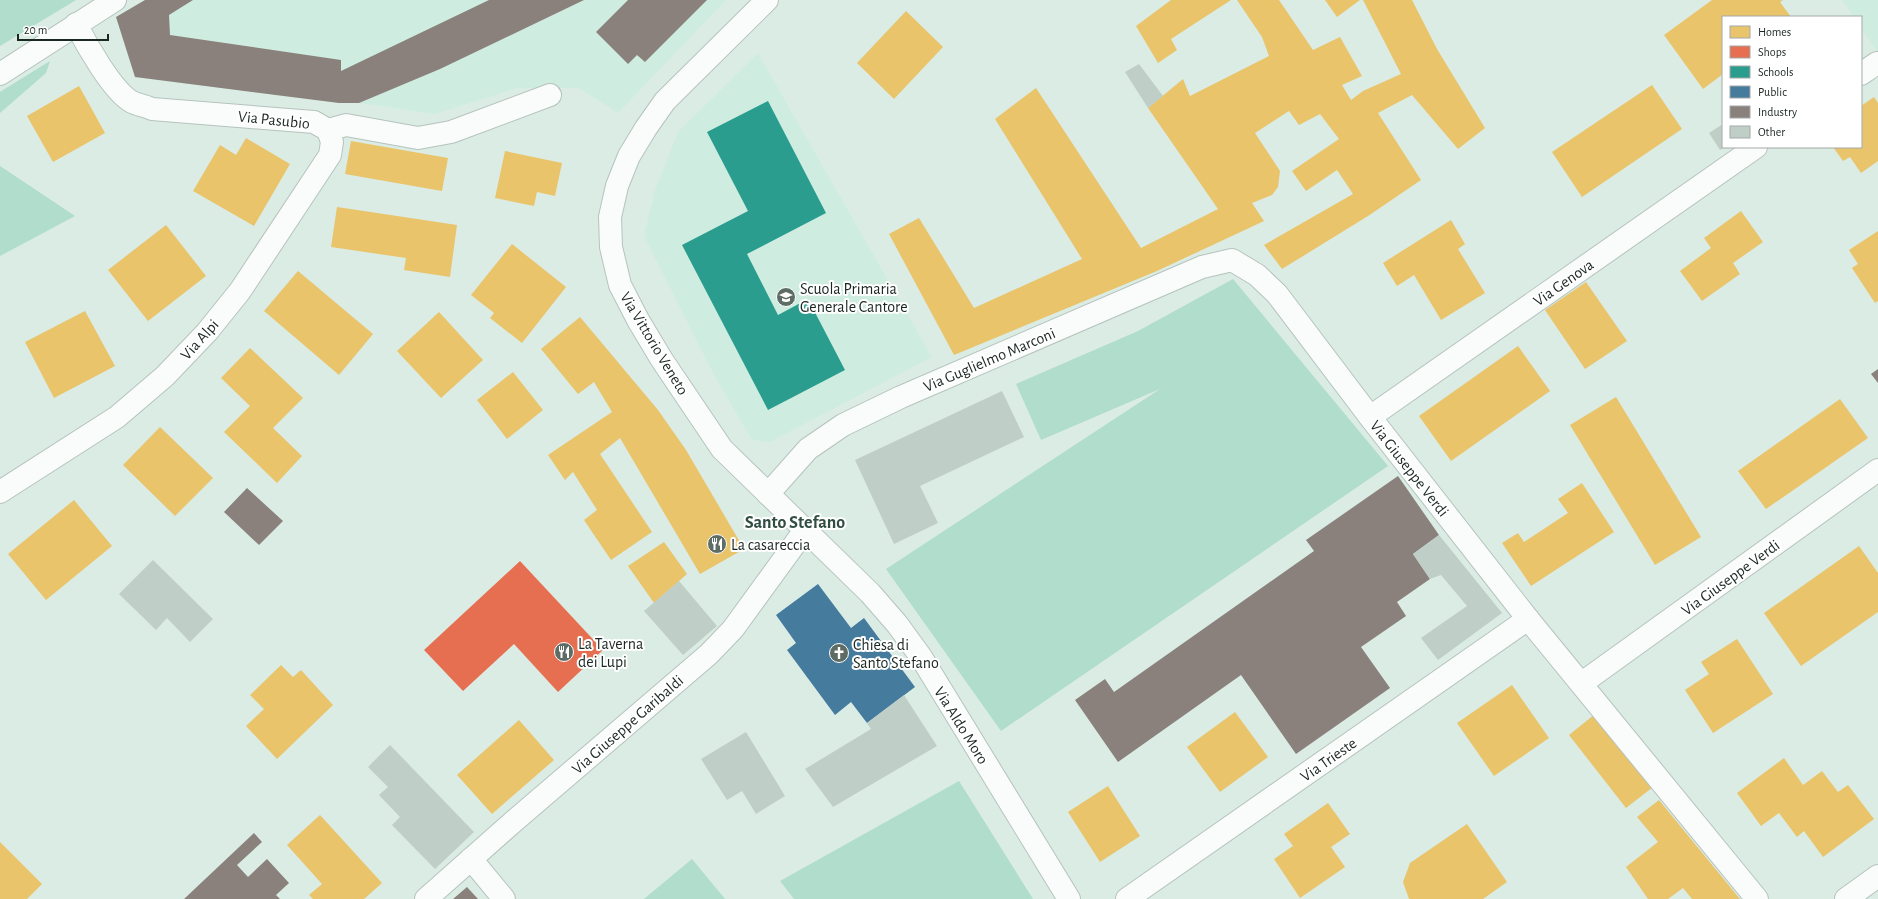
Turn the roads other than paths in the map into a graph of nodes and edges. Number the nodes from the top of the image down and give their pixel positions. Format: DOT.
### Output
graph roads {
  1 [pos="115,0"];
  2 [pos="767,0"];
  3 [pos="76,24"];
  4 [pos="0,74"];
  5 [pos="550,95"];
  6 [pos="328,130"];
  7 [pos="1755,148"];
  8 [pos="1232,260"];
  9 [pos="1370,417"];
  10 [pos="1878,470"];
  11 [pos="0,492"];
  12 [pos="768,494"];
  13 [pos="805,530"];
  14 [pos="1528,619"];
  15 [pos="1582,683"];
  16 [pos="471,859"];
  17 [pos="1878,876"];
  18 [pos="426,899"];
  19 [pos="504,899"];
  20 [pos="1069,899"];
  21 [pos="1127,899"];
  22 [pos="1757,899"];
  23 [pos="1846,899"];
  1 -- 3 [label="street"];
  2 -- 12 [label="street, Via Vittorio Veneto"];
  3 -- 4 [label="street"];
  3 -- 6 [label="street, Via Pasubio"];
  5 -- 6 [label="street, Via Pasubio"];
  6 -- 11 [label="street, Via Alpi"];
  7 -- 9 [label="street, Via Genova"];
  8 -- 9 [label="street, Via Giuseppe Verdi"];
  8 -- 12 [label="street, Via Guglielmo Marconi"];
  9 -- 14 [label="street, Via Giuseppe Verdi"];
  10 -- 15 [label="street, Via Giuseppe Verdi"];
  12 -- 13 [label="street, Via Vittorio Veneto"];
  13 -- 16 [label="street, Via Giuseppe Garibaldi"];
  13 -- 20 [label="street, Via Aldo Moro"];
  14 -- 15 [label="street, Via Giuseppe Verdi"];
  14 -- 21 [label="street, Via Trieste"];
  15 -- 22 [label="street, Via Giuseppe Verdi"];
  16 -- 18 [label="street, Via Giuseppe Garibaldi"];
  16 -- 19 [label="street"];
  17 -- 23 [label="street"];
}
